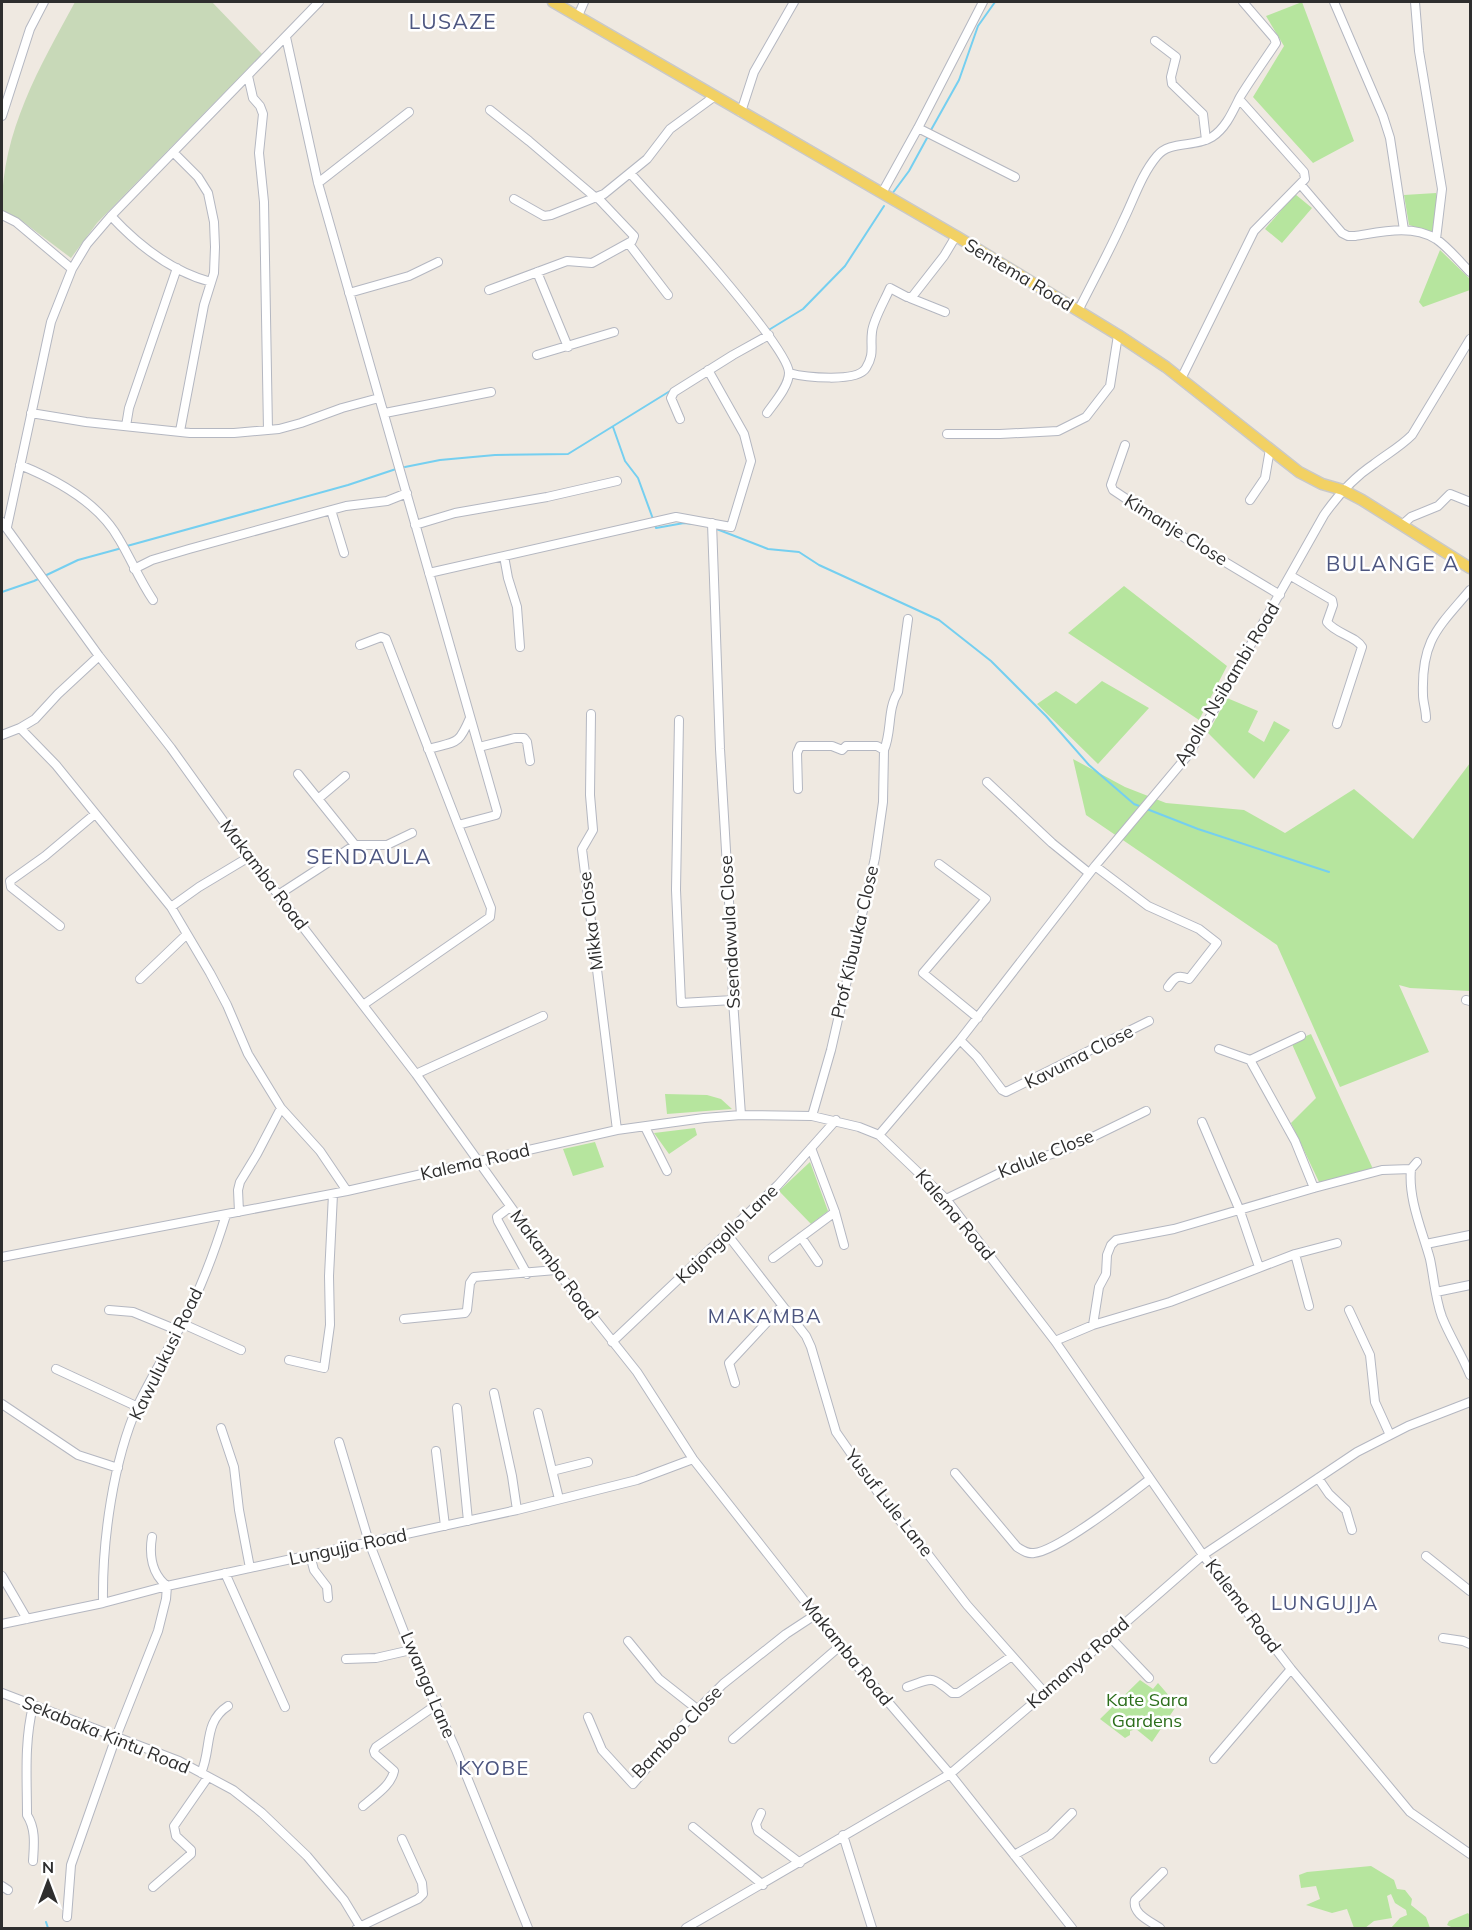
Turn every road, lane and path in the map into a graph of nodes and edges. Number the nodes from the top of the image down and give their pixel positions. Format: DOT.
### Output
graph roads {
  1 [pos="44,2"];
  2 [pos="319,2"];
  3 [pos="553,2"];
  4 [pos="584,2"];
  5 [pos="794,2"];
  6 [pos="983,2"];
  7 [pos="1243,2"];
  8 [pos="1334,2"];
  9 [pos="1415,2"];
  10 [pos="578,16"];
  11 [pos="286,37"];
  12 [pos="1155,41"];
  13 [pos="248,76"];
  14 [pos="715,96"];
  15 [pos="1239,99"];
  16 [pos="490,110"];
  17 [pos="409,112"];
  18 [pos="741,112"];
  19 [pos="2,116"];
  20 [pos="918,128"];
  21 [pos="1206,140"];
  22 [pos="174,152"];
  23 [pos="630,173"];
  24 [pos="1015,177"];
  25 [pos="318,183"];
  26 [pos="1301,185"];
  27 [pos="882,193"];
  28 [pos="596,197"];
  29 [pos="514,199"];
  30 [pos="2,215"];
  31 [pos="111,216"];
  32 [pos="1404,230"];
  33 [pos="956,236"];
  34 [pos="1436,239"];
  35 [pos="629,244"];
  36 [pos="438,262"];
  37 [pos="177,268"];
  38 [pos="72,269"];
  39 [pos="537,272"];
  40 [pos="1470,273"];
  41 [pos="211,282"];
  42 [pos="489,290"];
  43 [pos="349,293"];
  44 [pos="668,295"];
  45 [pos="910,298"];
  46 [pos="1078,311"];
  47 [pos="945,312"];
  48 [pos="614,332"];
  49 [pos="769,335"];
  50 [pos="1118,335"];
  51 [pos="1470,339"];
  52 [pos="568,346"];
  53 [pos="537,355"];
  54 [pos="708,370"];
  55 [pos="789,373"];
  56 [pos="1181,379"];
  57 [pos="491,392"];
  58 [pos="379,398"];
  59 [pos="31,413"];
  60 [pos="385,413"];
  61 [pos="767,413"];
  62 [pos="680,419"];
  63 [pos="126,426"];
  64 [pos="268,430"];
  65 [pos="180,431"];
  66 [pos="947,434"];
  67 [pos="1125,445"];
  68 [pos="1270,449"];
  69 [pos="20,465"];
  70 [pos="617,481"];
  71 [pos="1343,490"];
  72 [pos="407,493"];
  73 [pos="1250,500"];
  74 [pos="1470,502"];
  75 [pos="331,510"];
  76 [pos="4,524"];
  77 [pos="415,525"];
  78 [pos="1402,525"];
  79 [pos="712,528"];
  80 [pos="344,553"];
  81 [pos="504,556"];
  82 [pos="1470,568"];
  83 [pos="134,569"];
  84 [pos="429,573"];
  85 [pos="1291,576"];
  86 [pos="1470,590"];
  87 [pos="1280,595"];
  88 [pos="153,600"];
  89 [pos="908,619"];
  90 [pos="360,645"];
  91 [pos="520,647"];
  92 [pos="99,656"];
  93 [pos="591,714"];
  94 [pos="470,718"];
  95 [pos="1426,718"];
  96 [pos="679,720"];
  97 [pos="1337,724"];
  98 [pos="21,728"];
  99 [pos="2,735"];
  100 [pos="479,747"];
  101 [pos="428,749"];
  102 [pos="884,750"];
  103 [pos="530,761"];
  104 [pos="298,774"];
  105 [pos="345,776"];
  106 [pos="987,782"];
  107 [pos="798,789"];
  108 [pos="318,799"];
  109 [pos="95,814"];
  110 [pos="458,825"];
  111 [pos="412,833"];
  112 [pos="355,845"];
  113 [pos="249,857"];
  114 [pos="939,864"];
  115 [pos="1092,869"];
  116 [pos="278,895"];
  117 [pos="171,908"];
  118 [pos="60,926"];
  119 [pos="186,934"];
  120 [pos="140,979"];
  121 [pos="1168,987"];
  122 [pos="733,1000"];
  123 [pos="363,1005"];
  124 [pos="543,1016"];
  125 [pos="978,1018"];
  126 [pos="1149,1021"];
  127 [pos="1301,1036"];
  128 [pos="960,1041"];
  129 [pos="1219,1049"];
  130 [pos="1250,1060"];
  131 [pos="416,1074"];
  132 [pos="281,1108"];
  133 [pos="1146,1111"];
  134 [pos="741,1115"];
  135 [pos="812,1116"];
  136 [pos="836,1120"];
  137 [pos="1202,1122"];
  138 [pos="645,1126"];
  139 [pos="617,1131"];
  140 [pos="879,1135"];
  141 [pos="811,1148"];
  142 [pos="478,1162"];
  143 [pos="1417,1162"];
  144 [pos="1411,1169"];
  145 [pos="668,1171"];
  146 [pos="1314,1188"];
  147 [pos="347,1191"];
  148 [pos="333,1194"];
  149 [pos="946,1199"];
  150 [pos="510,1207"];
  151 [pos="1240,1211"];
  152 [pos="239,1212"];
  153 [pos="835,1212"];
  154 [pos="226,1215"];
  155 [pos="727,1234"];
  156 [pos="1470,1235"];
  157 [pos="801,1237"];
  158 [pos="1337,1244"];
  159 [pos="1426,1244"];
  160 [pos="844,1245"];
  161 [pos="1295,1254"];
  162 [pos="2,1257"];
  163 [pos="773,1258"];
  164 [pos="818,1262"];
  165 [pos="1259,1267"];
  166 [pos="556,1270"];
  167 [pos="527,1274"];
  168 [pos="1470,1285"];
  169 [pos="1436,1292"];
  170 [pos="783,1306"];
  171 [pos="1309,1306"];
  172 [pos="109,1310"];
  173 [pos="1349,1310"];
  174 [pos="404,1319"];
  175 [pos="1093,1325"];
  176 [pos="179,1326"];
  177 [pos="1055,1341"];
  178 [pos="612,1342"];
  179 [pos="241,1350"];
  180 [pos="289,1360"];
  181 [pos="56,1369"];
  182 [pos="1470,1375"];
  183 [pos="735,1383"];
  184 [pos="494,1393"];
  185 [pos="1470,1402"];
  186 [pos="2,1404"];
  187 [pos="138,1407"];
  188 [pos="457,1408"];
  189 [pos="538,1413"];
  190 [pos="221,1428"];
  191 [pos="1390,1436"];
  192 [pos="339,1442"];
  193 [pos="436,1451"];
  194 [pos="693,1459"];
  195 [pos="588,1462"];
  196 [pos="118,1468"];
  197 [pos="552,1471"];
  198 [pos="955,1473"];
  199 [pos="1318,1478"];
  200 [pos="1150,1479"];
  201 [pos="558,1498"];
  202 [pos="517,1510"];
  203 [pos="468,1521"];
  204 [pos="445,1526"];
  205 [pos="1352,1530"];
  206 [pos="152,1537"];
  207 [pos="369,1542"];
  208 [pos="310,1555"];
  209 [pos="1203,1555"];
  210 [pos="1426,1556"];
  211 [pos="250,1568"];
  212 [pos="225,1573"];
  213 [pos="2,1576"];
  214 [pos="167,1586"];
  215 [pos="1470,1591"];
  216 [pos="327,1598"];
  217 [pos="103,1603"];
  218 [pos="815,1615"];
  219 [pos="27,1619"];
  220 [pos="2,1624"];
  221 [pos="1109,1636"];
  222 [pos="1443,1638"];
  223 [pos="628,1641"];
  224 [pos="1470,1644"];
  225 [pos="840,1646"];
  226 [pos="411,1650"];
  227 [pos="1012,1656"];
  228 [pos="346,1659"];
  229 [pos="1291,1669"];
  230 [pos="1149,1678"];
  231 [pos="907,1687"];
  232 [pos="2,1693"];
  233 [pos="1046,1693"];
  234 [pos="436,1704"];
  235 [pos="33,1706"];
  236 [pos="228,1706"];
  237 [pos="285,1707"];
  238 [pos="698,1709"];
  239 [pos="588,1717"];
  240 [pos="116,1737"];
  241 [pos="733,1739"];
  242 [pos="1214,1759"];
  243 [pos="950,1774"];
  244 [pos="204,1775"];
  245 [pos="363,1806"];
  246 [pos="761,1813"];
  247 [pos="1072,1813"];
  248 [pos="693,1827"];
  249 [pos="843,1835"];
  250 [pos="402,1839"];
  251 [pos="1470,1854"];
  252 [pos="1014,1855"];
  253 [pos="33,1861"];
  254 [pos="800,1863"];
  255 [pos="1163,1872"];
  256 [pos="763,1885"];
  257 [pos="153,1887"];
  258 [pos="67,1917"];
  259 [pos="359,1928"];
  260 [pos="528,1929"];
  261 [pos="686,1929"];
  262 [pos="872,1929"];
  263 [pos="1072,1929"];
  264 [pos="1160,1929"];
  1 -- 19 [label="street"];
  2 -- 11 [label="street"];
  3 -- 10 [label="main road, Sentema Road"];
  4 -- 10 [label="street"];
  5 -- 18 [label="street"];
  6 -- 20 [label="street"];
  7 -- 15 [label="street"];
  8 -- 32 [label="street"];
  9 -- 34 [label="street"];
  10 -- 14 [label="main road, Sentema Road"];
  11 -- 13 [label="street"];
  11 -- 25 [label="street"];
  12 -- 21 [label="street"];
  13 -- 22 [label="street"];
  13 -- 64 [label="street"];
  14 -- 18 [label="main road, Sentema Road"];
  14 -- 23 [label="street"];
  15 -- 21 [label="street"];
  15 -- 26 [label="street"];
  16 -- 28 [label="street"];
  17 -- 25 [label="street"];
  18 -- 27 [label="main road, Sentema Road"];
  20 -- 24 [label="street"];
  20 -- 27 [label="street"];
  21 -- 46 [label="street"];
  22 -- 31 [label="street"];
  22 -- 41 [label="street"];
  23 -- 28 [label="street"];
  23 -- 49 [label="street"];
  25 -- 43 [label="street"];
  26 -- 32 [label="street"];
  26 -- 56 [label="street"];
  27 -- 33 [label="main road, Sentema Road"];
  28 -- 29 [label="street"];
  28 -- 35 [label="street"];
  30 -- 38 [label="street"];
  31 -- 37 [label="street"];
  31 -- 38 [label="street"];
  32 -- 34 [label="street"];
  33 -- 45 [label="street"];
  33 -- 46 [label="main road, Sentema Road"];
  34 -- 40 [label="street"];
  35 -- 39 [label="street"];
  35 -- 44 [label="street"];
  36 -- 43 [label="street"];
  37 -- 41 [label="street"];
  37 -- 63 [label="street"];
  38 -- 59 [label="street"];
  39 -- 42 [label="street"];
  39 -- 52 [label="street"];
  41 -- 65 [label="street"];
  43 -- 58 [label="street"];
  45 -- 47 [label="street"];
  45 -- 55 [label="street"];
  46 -- 50 [label="main road, Sentema Road"];
  48 -- 52 [label="street"];
  49 -- 54 [label="street"];
  49 -- 55 [label="street"];
  50 -- 56 [label="main road, Sentema Road"];
  50 -- 66 [label="street"];
  51 -- 71 [label="street, Apollo Nsibambi Road"];
  52 -- 53 [label="street"];
  54 -- 62 [label="street"];
  54 -- 79 [label="street"];
  55 -- 61 [label="street"];
  56 -- 68 [label="main road, Sentema Road"];
  57 -- 60 [label="street"];
  58 -- 60 [label="street"];
  58 -- 64 [label="street"];
  59 -- 63 [label="street"];
  59 -- 69 [label="street"];
  60 -- 72 [label="street"];
  63 -- 65 [label="street"];
  64 -- 65 [label="street"];
  67 -- 87 [label="street, Kimanje Close"];
  68 -- 71 [label="main road, Sentema Road"];
  68 -- 73 [label="street"];
  69 -- 76 [label="street"];
  69 -- 83 [label="street"];
  70 -- 77 [label="street"];
  71 -- 78 [label="main road, Sentema Road"];
  71 -- 85 [label="street, Apollo Nsibambi Road"];
  72 -- 75 [label="street"];
  72 -- 77 [label="street"];
  74 -- 78 [label="street"];
  75 -- 80 [label="street"];
  75 -- 83 [label="street"];
  76 -- 92 [label="street, Makamba Road"];
  77 -- 84 [label="street"];
  78 -- 82 [label="main road, Sentema Road"];
  79 -- 81 [label="street"];
  79 -- 122 [label="street, Ssendawula Close"];
  81 -- 84 [label="street"];
  81 -- 91 [label="street"];
  83 -- 88 [label="street"];
  84 -- 94 [label="street"];
  85 -- 87 [label="street, Apollo Nsibambi Road"];
  85 -- 97 [label="street"];
  86 -- 95 [label="street"];
  87 -- 115 [label="street, Apollo Nsibambi Road"];
  89 -- 102 [label="street, Prof Kibuuka Close"];
  90 -- 101 [label="street"];
  92 -- 98 [label="street"];
  92 -- 113 [label="street, Makamba Road"];
  93 -- 139 [label="street, Mikka Close"];
  94 -- 100 [label="street"];
  94 -- 101 [label="street"];
  96 -- 122 [label="street"];
  98 -- 99 [label="street"];
  98 -- 109 [label="street"];
  100 -- 103 [label="street"];
  100 -- 110 [label="street"];
  101 -- 110 [label="street"];
  102 -- 107 [label="street"];
  102 -- 135 [label="street, Prof Kibuuka Close"];
  104 -- 108 [label="street"];
  105 -- 108 [label="street"];
  106 -- 115 [label="street"];
  108 -- 112 [label="street"];
  109 -- 117 [label="street"];
  109 -- 118 [label="street"];
  110 -- 123 [label="street"];
  111 -- 112 [label="street"];
  112 -- 116 [label="street"];
  113 -- 116 [label="street, Makamba Road"];
  113 -- 117 [label="street"];
  114 -- 125 [label="street"];
  115 -- 121 [label="street"];
  115 -- 125 [label="street, Apollo Nsibambi Road"];
  116 -- 123 [label="street, Makamba Road"];
  117 -- 119 [label="street"];
  119 -- 120 [label="street"];
  119 -- 132 [label="street"];
  122 -- 134 [label="street, Ssendawula Close"];
  123 -- 131 [label="street, Makamba Road"];
  124 -- 131 [label="street"];
  125 -- 128 [label="street, Apollo Nsibambi Road"];
  126 -- 128 [label="street, Kavuma Close"];
  127 -- 130 [label="street"];
  128 -- 140 [label="street, Apollo Nsibambi Road"];
  129 -- 130 [label="street"];
  130 -- 146 [label="street"];
  131 -- 142 [label="street, Makamba Road"];
  132 -- 147 [label="street"];
  132 -- 152 [label="street"];
  133 -- 149 [label="street, Kalule Close"];
  134 -- 135 [label="street, Kalema Road"];
  134 -- 138 [label="street, Kalema Road"];
  135 -- 136 [label="street, Kalema Road"];
  136 -- 140 [label="street, Kalema Road"];
  136 -- 141 [label="street, Kajongollo Lane"];
  137 -- 151 [label="street"];
  138 -- 139 [label="street, Kalema Road"];
  138 -- 145 [label="street"];
  139 -- 142 [label="street, Kalema Road"];
  140 -- 149 [label="street, Kalema Road"];
  141 -- 153 [label="street"];
  141 -- 155 [label="street, Kajongollo Lane"];
  142 -- 147 [label="street, Kalema Road"];
  142 -- 150 [label="street, Makamba Road"];
  143 -- 144 [label="street"];
  144 -- 146 [label="street"];
  144 -- 159 [label="street"];
  146 -- 151 [label="street"];
  147 -- 148 [label="street, Kalema Road"];
  148 -- 152 [label="street, Kalema Road"];
  148 -- 180 [label="street"];
  149 -- 177 [label="street, Kalema Road"];
  150 -- 166 [label="street, Makamba Road"];
  150 -- 167 [label="street"];
  151 -- 165 [label="street"];
  151 -- 175 [label="street"];
  152 -- 154 [label="street, Kalema Road"];
  153 -- 157 [label="street"];
  153 -- 160 [label="street"];
  154 -- 162 [label="street, Kalema Road"];
  154 -- 176 [label="street, Kawulukusi Road"];
  155 -- 170 [label="street, Yusuf Lule Lane"];
  155 -- 178 [label="street, Kajongollo Lane"];
  156 -- 159 [label="street"];
  157 -- 163 [label="street"];
  157 -- 164 [label="street"];
  158 -- 161 [label="street"];
  159 -- 169 [label="street"];
  161 -- 165 [label="street"];
  161 -- 171 [label="street"];
  165 -- 175 [label="street"];
  166 -- 167 [label="street"];
  166 -- 178 [label="street, Makamba Road"];
  167 -- 174 [label="street"];
  168 -- 169 [label="street"];
  169 -- 182 [label="street"];
  170 -- 183 [label="street"];
  170 -- 227 [label="street, Yusuf Lule Lane"];
  172 -- 176 [label="street"];
  173 -- 191 [label="street"];
  175 -- 177 [label="street"];
  176 -- 179 [label="street"];
  176 -- 187 [label="street, Kawulukusi Road"];
  177 -- 200 [label="street, Kalema Road"];
  178 -- 194 [label="street, Makamba Road"];
  181 -- 187 [label="street"];
  184 -- 202 [label="street"];
  185 -- 191 [label="street, Kamanya Road"];
  186 -- 196 [label="street"];
  187 -- 196 [label="street, Kawulukusi Road"];
  188 -- 203 [label="street"];
  189 -- 197 [label="street"];
  190 -- 211 [label="street"];
  191 -- 199 [label="street, Kamanya Road"];
  192 -- 207 [label="street, Lwanga Lane"];
  193 -- 204 [label="street"];
  194 -- 201 [label="street, Lungujja Road"];
  194 -- 218 [label="street, Makamba Road"];
  195 -- 197 [label="street"];
  196 -- 217 [label="street, Kawulukusi Road"];
  197 -- 201 [label="street"];
  198 -- 200 [label="street"];
  199 -- 205 [label="street"];
  199 -- 209 [label="street, Kamanya Road"];
  200 -- 209 [label="street, Kalema Road"];
  201 -- 202 [label="street, Lungujja Road"];
  202 -- 203 [label="street, Lungujja Road"];
  203 -- 204 [label="street, Lungujja Road"];
  204 -- 207 [label="street, Lungujja Road"];
  206 -- 214 [label="street"];
  207 -- 208 [label="street, Lungujja Road"];
  207 -- 226 [label="street, Lwanga Lane"];
  208 -- 211 [label="street, Lungujja Road"];
  208 -- 216 [label="street"];
  209 -- 221 [label="street, Kamanya Road"];
  209 -- 229 [label="street, Kalema Road"];
  210 -- 215 [label="street"];
  211 -- 212 [label="street, Lungujja Road"];
  212 -- 214 [label="street, Lungujja Road"];
  212 -- 237 [label="street"];
  213 -- 219 [label="street"];
  214 -- 217 [label="street, Lungujja Road"];
  214 -- 240 [label="street"];
  217 -- 219 [label="street, Lungujja Road"];
  218 -- 225 [label="street, Makamba Road"];
  218 -- 238 [label="street, Bamboo Close"];
  219 -- 220 [label="street, Lungujja Road"];
  221 -- 230 [label="street"];
  221 -- 233 [label="street, Kamanya Road"];
  222 -- 224 [label="street"];
  223 -- 238 [label="street"];
  225 -- 241 [label="street"];
  225 -- 243 [label="street, Makamba Road"];
  226 -- 228 [label="street"];
  226 -- 234 [label="street, Lwanga Lane"];
  227 -- 231 [label="street"];
  227 -- 233 [label="street, Yusuf Lule Lane"];
  229 -- 242 [label="street"];
  229 -- 251 [label="street, Kalema Road"];
  232 -- 235 [label="street, Sekabaka Kintu Road"];
  233 -- 243 [label="street, Kamanya Road"];
  234 -- 245 [label="street"];
  234 -- 260 [label="street, Lwanga Lane"];
  235 -- 240 [label="street, Sekabaka Kintu Road"];
  235 -- 253 [label="street"];
  236 -- 244 [label="street"];
  238 -- 239 [label="street, Bamboo Close"];
  240 -- 244 [label="street, Sekabaka Kintu Road"];
  240 -- 258 [label="street"];
  243 -- 249 [label="street, Kamanya Road"];
  243 -- 252 [label="street, Makamba Road"];
  244 -- 257 [label="street"];
  244 -- 259 [label="street, Sekabaka Kintu Road"];
  246 -- 254 [label="street"];
  247 -- 252 [label="street"];
  248 -- 256 [label="street"];
  249 -- 254 [label="street, Kamanya Road"];
  249 -- 262 [label="street"];
  250 -- 259 [label="street"];
  252 -- 263 [label="street, Makamba Road"];
  254 -- 256 [label="street, Kamanya Road"];
  255 -- 264 [label="street"];
  256 -- 261 [label="street, Kamanya Road"];
}
